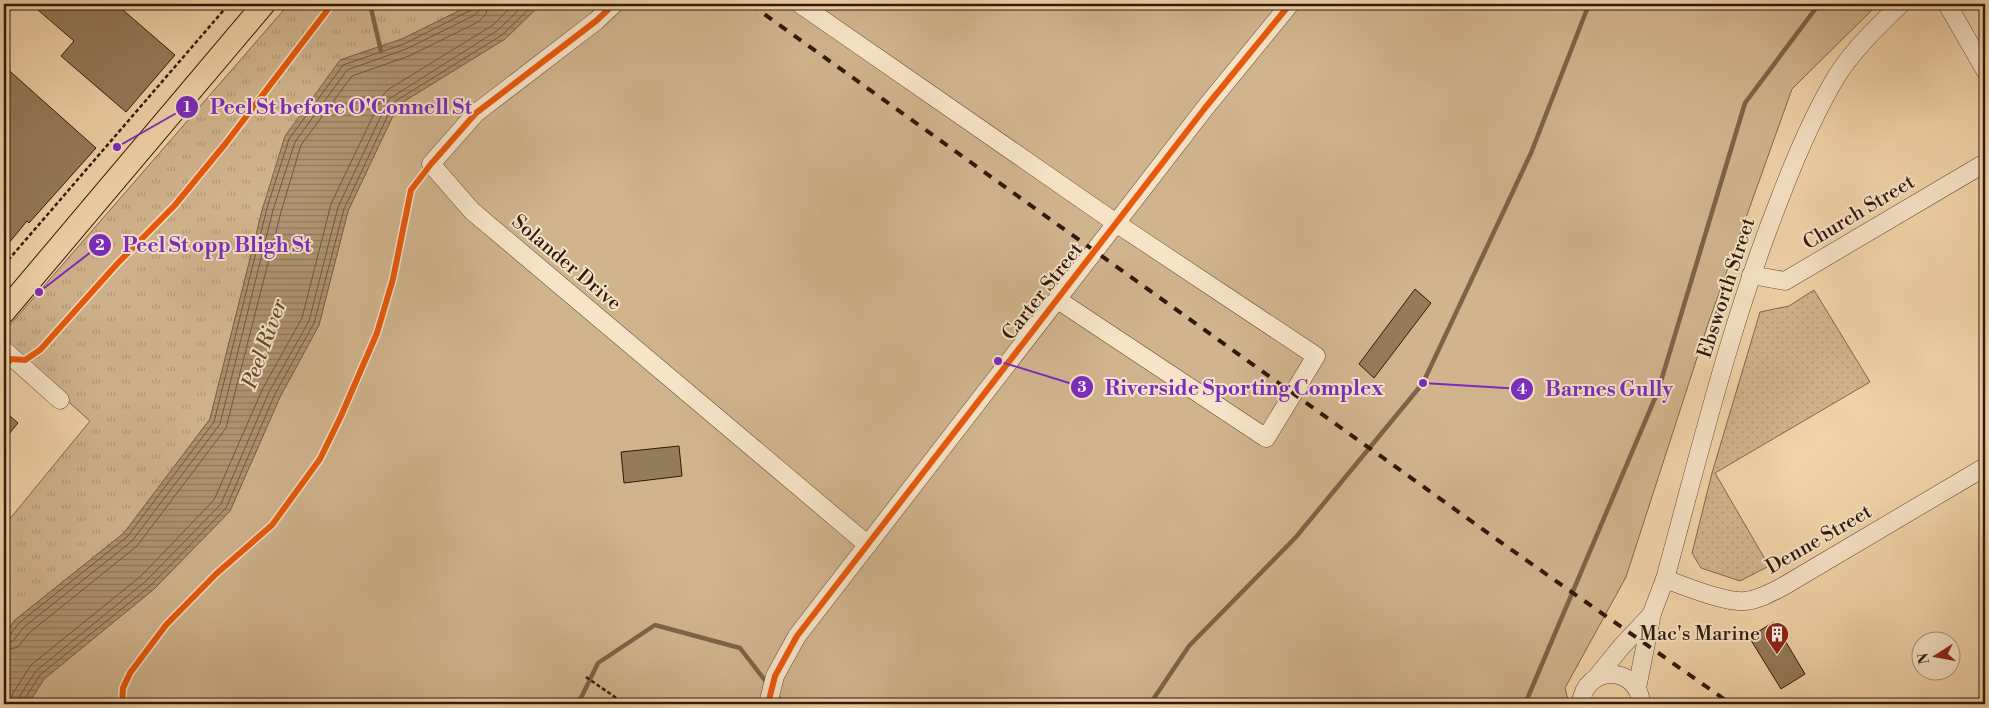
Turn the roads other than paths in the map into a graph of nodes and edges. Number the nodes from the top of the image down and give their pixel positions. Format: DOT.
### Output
graph roads {
  1 [pos="264,4"];
  2 [pos="614,4"];
  3 [pos="800,4"];
  4 [pos="1290,4"];
  5 [pos="1901,4"];
  6 [pos="1947,4"];
  7 [pos="1985,70"];
  8 [pos="1985,163"];
  9 [pos="1116,224"];
  10 [pos="1751,275"];
  11 [pos="1058,300"];
  12 [pos="4,312"];
  13 [pos="4,350"];
  14 [pos="60,400"];
  15 [pos="1985,467"];
  16 [pos="868,545"];
  17 [pos="1665,579"];
  18 [pos="1652,613"];
  19 [pos="1596,678"];
  20 [pos="1641,699"];
  21 [pos="768,700"];
  22 [pos="1581,704"];
  1 -- 12 [label="main road"];
  2 -- 16 [label="street, Solander Drive"];
  3 -- 9 [label="street"];
  4 -- 9 [label="street, Carter Street"];
  5 -- 10 [label="street, Ebsworth Street"];
  6 -- 7 [label="street"];
  8 -- 10 [label="street, Church Street"];
  9 -- 11 [label="street, Carter Street"];
  9 -- 11 [label="street"];
  10 -- 17 [label="street, Ebsworth Street"];
  11 -- 16 [label="street, Carter Street"];
  13 -- 14 [label="street"];
  15 -- 17 [label="street, Denne Street"];
  16 -- 21 [label="street, Carter Street"];
  17 -- 18 [label="street, Ebsworth Street"];
  18 -- 19 [label="street, Ebsworth Street"];
  18 -- 20 [label="street, Ebsworth Street"];
  19 -- 20 [label="street"];
  19 -- 22 [label="street, Ebsworth Street"];
}
